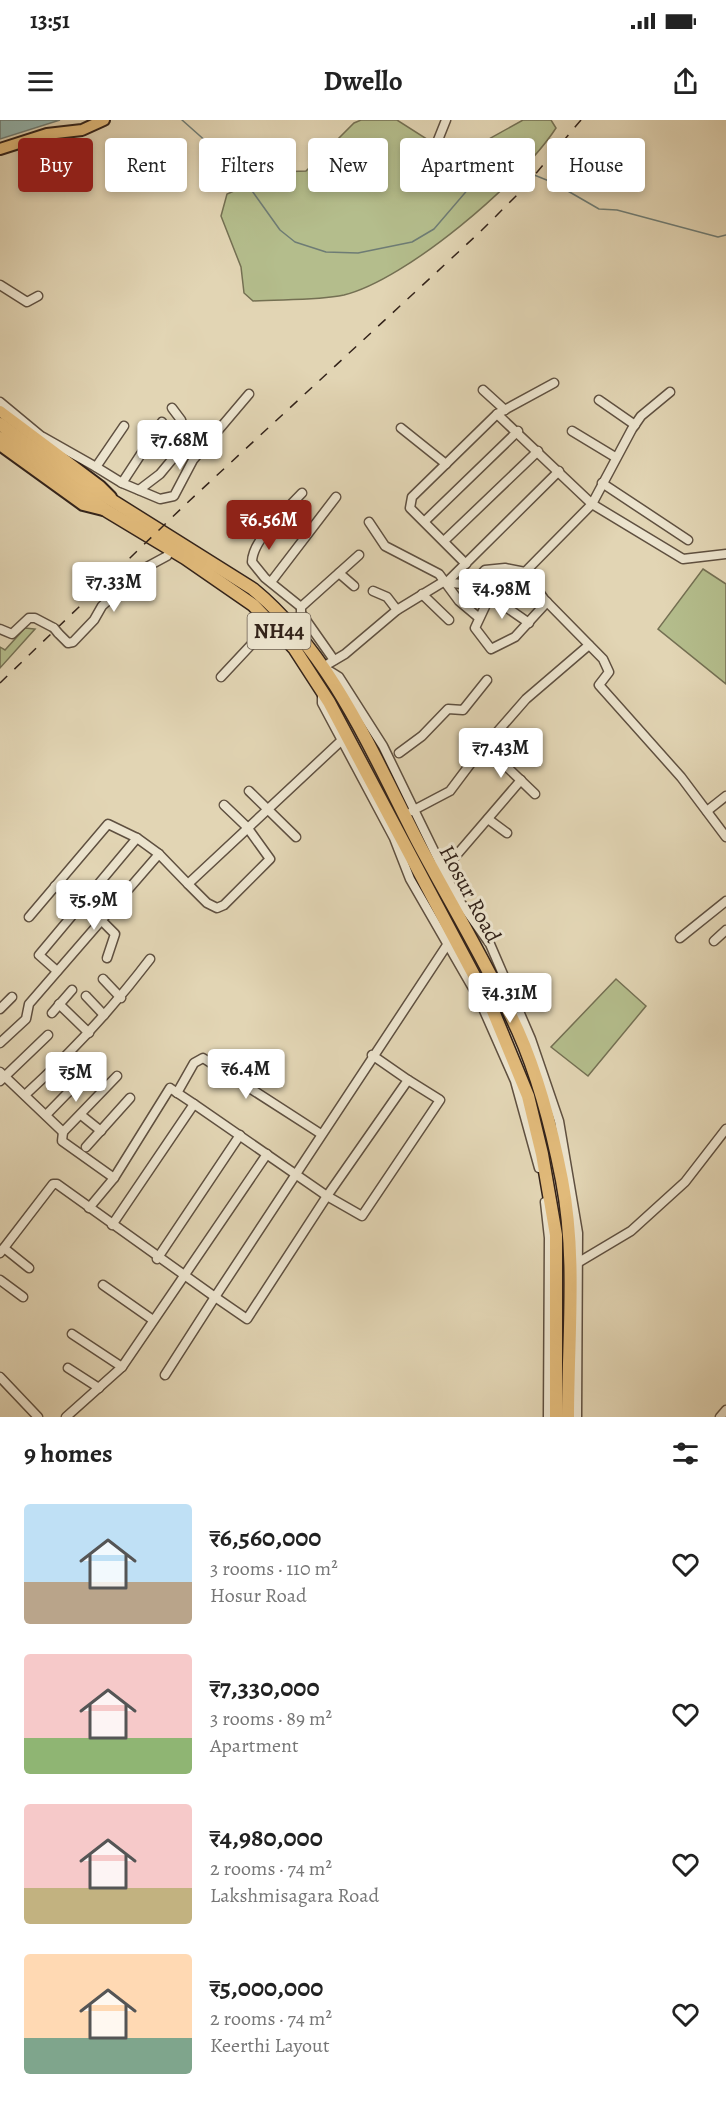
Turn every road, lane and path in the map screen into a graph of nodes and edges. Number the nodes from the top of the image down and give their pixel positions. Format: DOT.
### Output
graph roads {
  1 [pos="104,120"];
  2 [pos="446,120"];
  3 [pos="439,138"];
  4 [pos="0,149"];
  5 [pos="0,285"];
  6 [pos="38,296"];
  7 [pos="554,383"];
  8 [pos="483,390"];
  9 [pos="670,392"];
  10 [pos="249,394"];
  11 [pos="599,400"];
  12 [pos="0,402"];
  13 [pos="172,408"];
  14 [pos="0,411"];
  15 [pos="501,412"];
  16 [pos="162,422"];
  17 [pos="0,424"];
  18 [pos="635,425"];
  19 [pos="124,426"];
  20 [pos="401,428"];
  21 [pos="518,431"];
  22 [pos="572,431"];
  23 [pos="214,435"];
  24 [pos="43,437"];
  25 [pos="0,438"];
  26 [pos="187,438"];
  27 [pos="2,449"];
  28 [pos="48,449"];
  29 [pos="538,451"];
  30 [pos="615,457"];
  31 [pos="446,464"];
  32 [pos="96,467"];
  33 [pos="559,471"];
  34 [pos="122,483"];
  35 [pos="602,483"];
  36 [pos="78,485"];
  37 [pos="140,490"];
  38 [pos="302,493"];
  39 [pos="336,497"];
  40 [pos="592,504"];
  41 [pos="111,506"];
  42 [pos="424,521"];
  43 [pos="369,522"];
  44 [pos="688,540"];
  45 [pos="444,542"];
  46 [pos="171,549"];
  47 [pos="726,554"];
  48 [pos="359,555"];
  49 [pos="466,564"];
  50 [pos="525,572"];
  51 [pos="339,573"];
  52 [pos="271,582"];
  53 [pos="445,582"];
  54 [pos="471,585"];
  55 [pos="354,586"];
  56 [pos="373,591"];
  57 [pos="422,594"];
  58 [pos="490,596"];
  59 [pos="547,602"];
  60 [pos="301,607"];
  61 [pos="397,610"];
  62 [pos="478,617"];
  63 [pos="448,620"];
  64 [pos="530,623"];
  65 [pos="0,628"];
  66 [pos="264,631"];
  67 [pos="589,645"];
  68 [pos="334,660"];
  69 [pos="323,667"];
  70 [pos="221,677"];
  71 [pos="487,680"];
  72 [pos="322,691"];
  73 [pos="342,740"];
  74 [pos="484,746"];
  75 [pos="399,753"];
  76 [pos="521,780"];
  77 [pos="249,791"];
  78 [pos="535,794"];
  79 [pos="726,796"];
  80 [pos="224,805"];
  81 [pos="266,809"];
  82 [pos="416,809"];
  83 [pos="707,811"];
  84 [pos="404,814"];
  85 [pos="488,819"];
  86 [pos="247,827"];
  87 [pos="507,833"];
  88 [pos="296,837"];
  89 [pos="726,837"];
  90 [pos="137,838"];
  91 [pos="159,854"];
  92 [pos="436,865"];
  93 [pos="188,884"];
  94 [pos="55,886"];
  95 [pos="726,901"];
  96 [pos="81,907"];
  97 [pos="28,917"];
  98 [pos="101,920"];
  99 [pos="726,930"];
  100 [pos="680,938"];
  101 [pos="714,941"];
  102 [pos="449,942"];
  103 [pos="107,958"];
  104 [pos="150,959"];
  105 [pos="57,971"];
  106 [pos="104,979"];
  107 [pos="72,990"];
  108 [pos="86,996"];
  109 [pos="12,997"];
  110 [pos="121,998"];
  111 [pos="59,1004"];
  112 [pos="0,1009"];
  113 [pos="52,1013"];
  114 [pos="104,1015"];
  115 [pos="89,1033"];
  116 [pos="48,1035"];
  117 [pos="0,1043"];
  118 [pos="372,1055"];
  119 [pos="88,1072"];
  120 [pos="117,1076"];
  121 [pos="1,1077"];
  122 [pos="408,1080"];
  123 [pos="177,1093"];
  124 [pos="25,1095"];
  125 [pos="130,1098"];
  126 [pos="194,1104"];
  127 [pos="46,1115"];
  128 [pos="81,1115"];
  129 [pos="726,1129"];
  130 [pos="101,1131"];
  131 [pos="63,1132"];
  132 [pos="321,1134"];
  133 [pos="240,1135"];
  134 [pos="86,1147"];
  135 [pos="267,1154"];
  136 [pos="294,1174"];
  137 [pos="114,1178"];
  138 [pos="327,1196"];
  139 [pos="89,1208"];
  140 [pos="112,1225"];
  141 [pos="2,1250"];
  142 [pos="157,1258"];
  143 [pos="579,1262"];
  144 [pos="29,1268"];
  145 [pos="183,1276"];
  146 [pos="0,1280"];
  147 [pos="102,1285"];
  148 [pos="215,1297"];
  149 [pos="22,1298"];
  150 [pos="153,1320"];
  151 [pos="72,1334"];
  152 [pos="122,1367"];
  153 [pos="68,1368"];
  154 [pos="165,1375"];
  155 [pos="0,1377"];
  156 [pos="99,1388"];
  157 [pos="726,1410"];
  158 [pos="38,1417"];
  159 [pos="66,1417"];
  160 [pos="548,1417"];
  161 [pos="556,1417"];
  162 [pos="568,1417"];
  163 [pos="578,1417"];
  164 [pos="720,1417"];
  1 -- 4 [label="main road"];
  2 -- 3 [label="street"];
  5 -- 6 [label="street"];
  7 -- 15 [label="street"];
  8 -- 15 [label="street"];
  9 -- 18 [label="street"];
  10 -- 23 [label="street"];
  11 -- 18 [label="street"];
  12 -- 24 [label="street"];
  13 -- 26 [label="street"];
  14 -- 28 [label="main road"];
  15 -- 21 [label="street"];
  15 -- 31 [label="street"];
  16 -- 34 [label="street"];
  17 -- 36 [label="highway, NH44"];
  18 -- 30 [label="street"];
  19 -- 32 [label="street"];
  20 -- 31 [label="street"];
  21 -- 29 [label="street"];
  21 -- 42 [label="street"];
  22 -- 30 [label="street"];
  23 -- 26 [label="street"];
  23 -- 37 [label="street"];
  24 -- 28 [label="street"];
  24 -- 32 [label="street"];
  25 -- 36 [label="highway, NH44"];
  26 -- 37 [label="street"];
  27 -- 41 [label="main road"];
  28 -- 41 [label="main road"];
  29 -- 33 [label="street"];
  29 -- 45 [label="street"];
  30 -- 35 [label="street"];
  31 -- 42 [label="street"];
  32 -- 34 [label="street"];
  33 -- 40 [label="street"];
  33 -- 49 [label="street"];
  34 -- 37 [label="street"];
  35 -- 40 [label="street"];
  35 -- 44 [label="street"];
  36 -- 41 [label="highway, NH44"];
  38 -- 52 [label="street"];
  39 -- 52 [label="street"];
  40 -- 47 [label="street"];
  40 -- 50 [label="street"];
  41 -- 46 [label="highway, Hosur Road / NH44"];
  41 -- 69 [label="highway, Hosur Road / NH44"];
  42 -- 45 [label="street"];
  43 -- 53 [label="street"];
  45 -- 49 [label="street"];
  46 -- 65 [label="street"];
  46 -- 72 [label="highway, Hosur Road / NH44"];
  48 -- 51 [label="street"];
  49 -- 53 [label="street"];
  50 -- 54 [label="street"];
  50 -- 59 [label="street"];
  51 -- 55 [label="street"];
  51 -- 60 [label="street"];
  52 -- 60 [label="street"];
  53 -- 54 [label="street"];
  53 -- 57 [label="street"];
  53 -- 62 [label="street"];
  54 -- 58 [label="street"];
  56 -- 61 [label="street"];
  57 -- 61 [label="street"];
  57 -- 63 [label="street"];
  58 -- 62 [label="street"];
  58 -- 64 [label="street"];
  59 -- 64 [label="street"];
  59 -- 67 [label="street"];
  60 -- 68 [label="street"];
  61 -- 68 [label="street"];
  62 -- 64 [label="street"];
  66 -- 70 [label="street"];
  67 -- 74 [label="street"];
  67 -- 83 [label="street"];
  68 -- 69 [label="street"];
  69 -- 82 [label="street"];
  69 -- 84 [label="highway, Hosur Road / NH44"];
  71 -- 75 [label="street"];
  72 -- 73 [label="street"];
  72 -- 161 [label="highway, Hosur Road / NH44"];
  73 -- 81 [label="street"];
  73 -- 102 [label="street"];
  74 -- 76 [label="street"];
  74 -- 82 [label="street"];
  76 -- 78 [label="street"];
  76 -- 85 [label="street"];
  77 -- 81 [label="street"];
  79 -- 83 [label="street"];
  80 -- 86 [label="street"];
  81 -- 86 [label="street"];
  81 -- 88 [label="street"];
  82 -- 84 [label="street"];
  82 -- 92 [label="street"];
  83 -- 89 [label="street"];
  84 -- 92 [label="highway, Hosur Road / NH44"];
  85 -- 87 [label="street"];
  85 -- 92 [label="street"];
  86 -- 93 [label="street"];
  86 -- 93 [label="street"];
  90 -- 91 [label="street"];
  90 -- 94 [label="street"];
  90 -- 96 [label="street"];
  91 -- 93 [label="street"];
  91 -- 98 [label="street"];
  92 -- 143 [label="street"];
  92 -- 162 [label="highway, Hosur Road / NH44"];
  94 -- 96 [label="street"];
  94 -- 97 [label="street"];
  95 -- 100 [label="street"];
  96 -- 98 [label="street"];
  96 -- 105 [label="street"];
  98 -- 103 [label="street"];
  98 -- 105 [label="street"];
  99 -- 101 [label="street"];
  102 -- 118 [label="street"];
  102 -- 160 [label="street"];
  104 -- 110 [label="street"];
  105 -- 117 [label="street"];
  106 -- 110 [label="street"];
  107 -- 111 [label="street"];
  108 -- 114 [label="street"];
  109 -- 112 [label="street"];
  110 -- 114 [label="street"];
  111 -- 113 [label="street"];
  111 -- 115 [label="street"];
  114 -- 115 [label="street"];
  115 -- 124 [label="street"];
  116 -- 121 [label="street"];
  118 -- 122 [label="street"];
  118 -- 132 [label="street"];
  119 -- 127 [label="street"];
  120 -- 128 [label="street"];
  121 -- 124 [label="street"];
  122 -- 138 [label="street"];
  122 -- 138 [label="street"];
  123 -- 126 [label="street"];
  123 -- 132 [label="street"];
  123 -- 137 [label="street"];
  124 -- 127 [label="street"];
  125 -- 130 [label="street"];
  126 -- 133 [label="street"];
  126 -- 140 [label="street"];
  127 -- 131 [label="street"];
  128 -- 130 [label="street"];
  128 -- 131 [label="street"];
  129 -- 143 [label="street"];
  130 -- 134 [label="street"];
  131 -- 137 [label="street"];
  132 -- 136 [label="street"];
  133 -- 135 [label="street"];
  133 -- 142 [label="street"];
  135 -- 136 [label="street"];
  135 -- 145 [label="street"];
  136 -- 138 [label="street"];
  136 -- 148 [label="street"];
  137 -- 139 [label="street"];
  138 -- 148 [label="street"];
  139 -- 140 [label="street"];
  139 -- 141 [label="street"];
  140 -- 142 [label="street"];
  141 -- 144 [label="street"];
  142 -- 145 [label="street"];
  143 -- 163 [label="street"];
  145 -- 148 [label="street"];
  145 -- 150 [label="street"];
  146 -- 149 [label="street"];
  147 -- 150 [label="street"];
  148 -- 154 [label="street"];
  150 -- 152 [label="street"];
  151 -- 152 [label="street"];
  152 -- 156 [label="street"];
  153 -- 156 [label="street"];
  155 -- 158 [label="street"];
  156 -- 159 [label="street"];
  157 -- 164 [label="street"];
}
